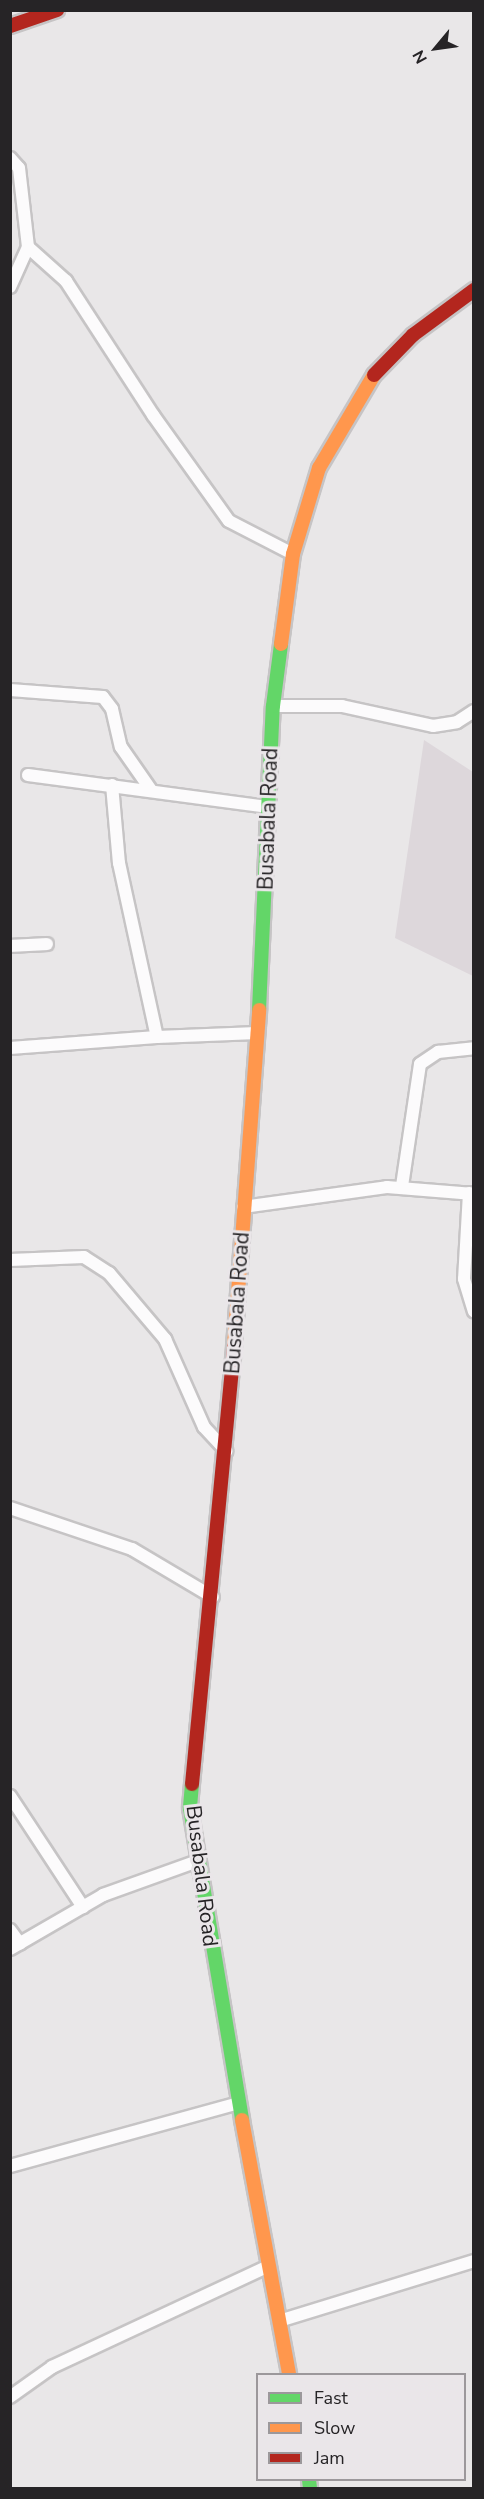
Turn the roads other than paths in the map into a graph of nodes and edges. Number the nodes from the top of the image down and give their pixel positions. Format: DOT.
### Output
graph roads {
  1 [pos="57,10"];
  2 [pos="10,26"];
  3 [pos="10,158"];
  4 [pos="28,247"];
  5 [pos="10,288"];
  6 [pos="474,290"];
  7 [pos="293,554"];
  8 [pos="10,690"];
  9 [pos="273,706"];
  10 [pos="474,711"];
  11 [pos="28,775"];
  12 [pos="112,785"];
  13 [pos="151,790"];
  14 [pos="269,807"];
  15 [pos="47,944"];
  16 [pos="10,946"];
  17 [pos="257,1034"];
  18 [pos="157,1037"];
  19 [pos="10,1048"];
  20 [pos="474,1048"];
  21 [pos="402,1186"];
  22 [pos="471,1193"];
  23 [pos="243,1207"];
  24 [pos="10,1260"];
  25 [pos="474,1311"];
  26 [pos="226,1451"];
  27 [pos="10,1508"];
  28 [pos="213,1597"];
  29 [pos="10,1796"];
  30 [pos="195,1862"];
  31 [pos="83,1907"];
  32 [pos="10,1930"];
  33 [pos="15,1947"];
  34 [pos="238,2103"];
  35 [pos="10,2166"];
  36 [pos="474,2261"];
  37 [pos="269,2266"];
  38 [pos="279,2322"];
  39 [pos="289,2373"];
  40 [pos="10,2397"];
  1 -- 2 [label="main road"];
  3 -- 4 [label="street"];
  4 -- 5 [label="street"];
  4 -- 7 [label="street"];
  6 -- 7 [label="main road, Busabala Road"];
  7 -- 9 [label="main road, Busabala Road"];
  8 -- 13 [label="street"];
  9 -- 10 [label="street"];
  9 -- 14 [label="main road, Busabala Road"];
  11 -- 12 [label="street"];
  12 -- 13 [label="street"];
  12 -- 18 [label="street"];
  13 -- 14 [label="street"];
  14 -- 17 [label="main road, Busabala Road"];
  15 -- 16 [label="street"];
  17 -- 18 [label="street"];
  17 -- 23 [label="main road, Busabala Road"];
  18 -- 19 [label="street"];
  20 -- 21 [label="street"];
  21 -- 22 [label="street"];
  21 -- 23 [label="street"];
  22 -- 25 [label="street"];
  23 -- 26 [label="main road, Busabala Road"];
  24 -- 26 [label="street"];
  26 -- 28 [label="main road, Busabala Road"];
  27 -- 28 [label="street"];
  28 -- 30 [label="main road, Busabala Road"];
  29 -- 31 [label="street"];
  30 -- 31 [label="street"];
  30 -- 34 [label="main road, Busabala Road"];
  31 -- 33 [label="street"];
  32 -- 33 [label="street"];
  34 -- 35 [label="street"];
  34 -- 37 [label="main road, Busabala Road"];
  36 -- 38 [label="street"];
  37 -- 38 [label="main road, Busabala Road"];
  37 -- 40 [label="street"];
  38 -- 39 [label="main road, Busabala Road"];
}
